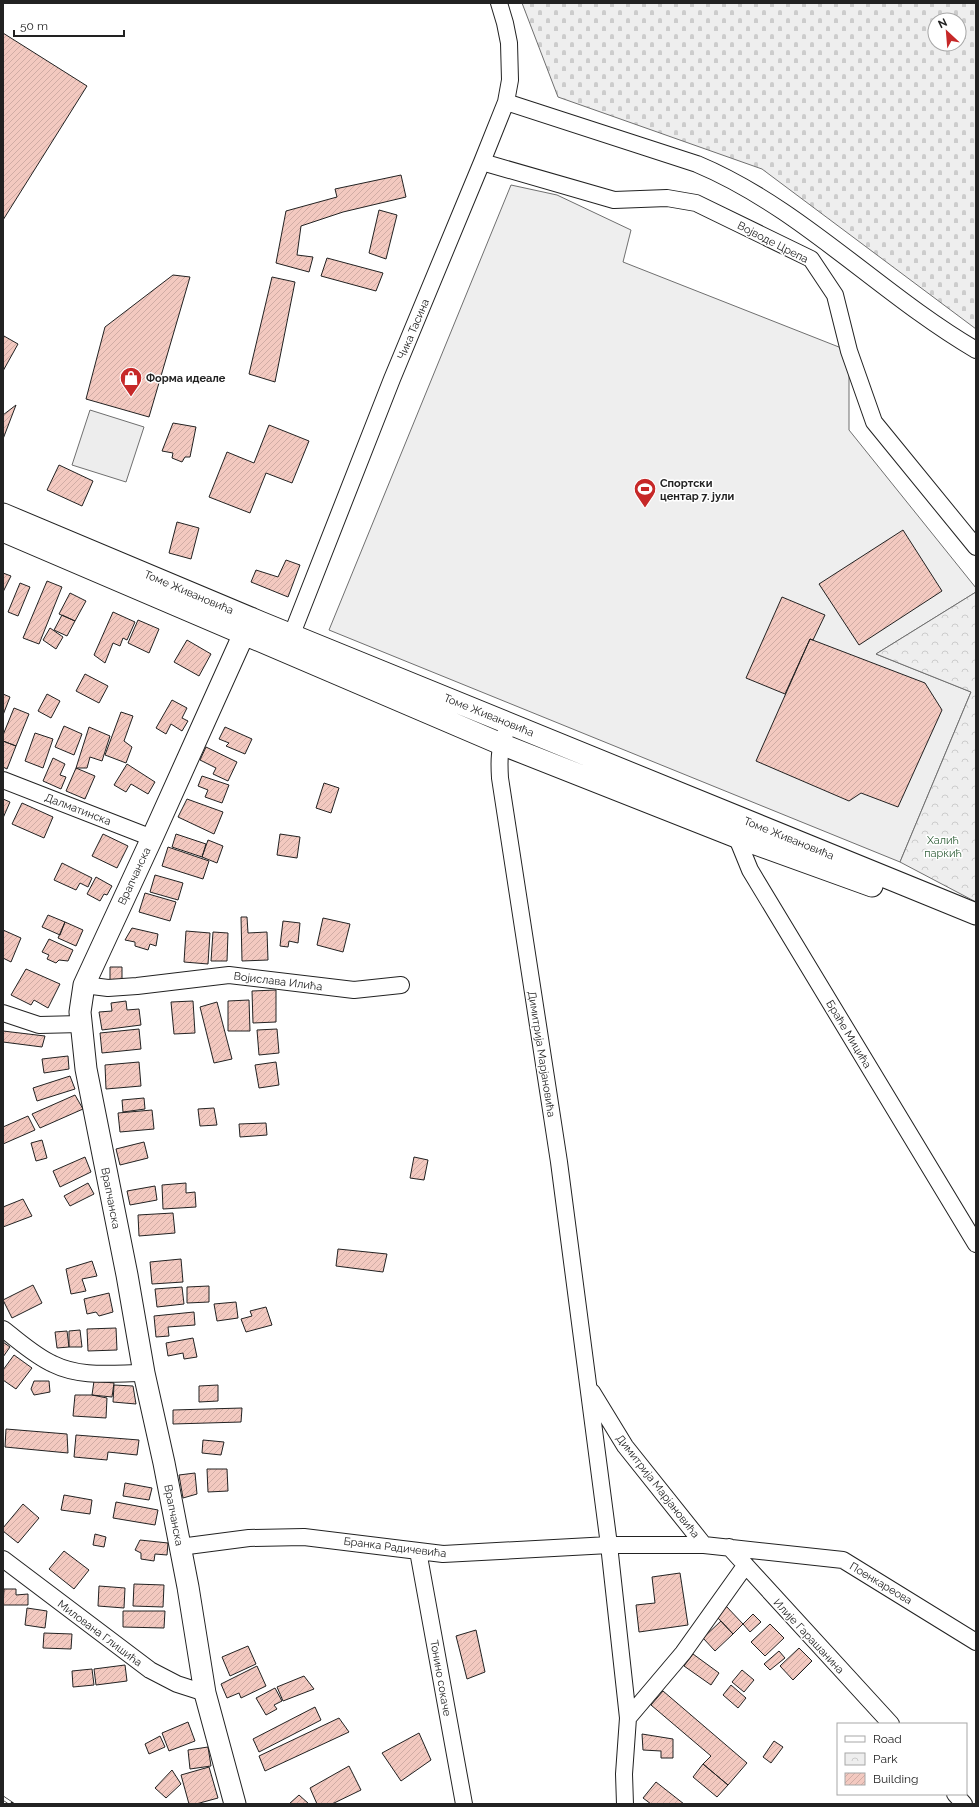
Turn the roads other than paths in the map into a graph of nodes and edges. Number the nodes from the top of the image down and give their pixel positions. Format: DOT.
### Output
graph roads {
  1 [pos="499,3"];
  2 [pos="506,102"];
  3 [pos="482,162"];
  4 [pos="976,350"];
  5 [pos="3,514"];
  6 [pos="3,531"];
  7 [pos="976,547"];
  8 [pos="248,626"];
  9 [pos="288,643"];
  10 [pos="510,724"];
  11 [pos="501,744"];
  12 [pos="3,780"];
  13 [pos="742,829"];
  14 [pos="152,838"];
  15 [pos="976,914"];
  16 [pos="976,928"];
  17 [pos="84,985"];
  18 [pos="401,985"];
  19 [pos="3,1012"];
  20 [pos="81,1024"];
  21 [pos="976,1244"];
  22 [pos="3,1329"];
  23 [pos="144,1373"];
  24 [pos="588,1387"];
  25 [pos="609,1545"];
  26 [pos="704,1545"];
  27 [pos="728,1547"];
  28 [pos="180,1548"];
  29 [pos="418,1551"];
  30 [pos="3,1559"];
  31 [pos="746,1566"];
  32 [pos="976,1642"];
  33 [pos="205,1693"];
  34 [pos="628,1718"];
  35 [pos="890,1723"];
  36 [pos="956,1795"];
  37 [pos="235,1804"];
  38 [pos="464,1804"];
  39 [pos="625,1804"];
  40 [pos="964,1804"];
  1 -- 2 [label="street, Чика Тасина"];
  2 -- 3 [label="street, Чика Тасина"];
  2 -- 4 [label="street"];
  3 -- 7 [label="street, Војводе Црепа"];
  3 -- 9 [label="street, Чика Тасина"];
  5 -- 8 [label="main road, Томе Живановића"];
  6 -- 8 [label="main road, Томе Живановића"];
  8 -- 9 [label="main road, Томе Живановића"];
  8 -- 14 [label="main road, Врапчанска"];
  9 -- 10 [label="main road, Томе Живановића"];
  9 -- 11 [label="main road, Томе Живановића"];
  10 -- 11 [label="street, Димитрија Марјановића"];
  10 -- 13 [label="main road, Томе Живановића"];
  11 -- 13 [label="main road, Томе Живановића"];
  11 -- 24 [label="street, Димитрија Марјановића"];
  12 -- 14 [label="street, Далматинска"];
  13 -- 15 [label="main road, Томе Живановића"];
  13 -- 16 [label="main road, Томе Живановића"];
  13 -- 21 [label="street, Браће Мицића"];
  14 -- 17 [label="main road, Врапчанска"];
  17 -- 18 [label="street, Војислава Илића"];
  17 -- 20 [label="main road, Врапчанска"];
  19 -- 20 [label="street"];
  20 -- 23 [label="main road, Врапчанска"];
  22 -- 23 [label="street"];
  23 -- 28 [label="main road, Врапчанска"];
  24 -- 25 [label="street, Димитрија Марјановића"];
  24 -- 26 [label="street, Димитрија Марјановића"];
  25 -- 26 [label="street, Димитрија Марјановића"];
  25 -- 29 [label="street, Бранка Радичевића"];
  25 -- 34 [label="street, Димитрија Марјановића"];
  26 -- 27 [label="street, Поенкареова"];
  27 -- 31 [label="street, Илије Гарашанина"];
  27 -- 32 [label="street, Поенкареова"];
  28 -- 29 [label="street, Бранка Радичевића"];
  28 -- 33 [label="main road, Врапчанска"];
  29 -- 38 [label="street, Тонино сокаче"];
  30 -- 33 [label="street, Милована Глишића"];
  31 -- 34 [label="street"];
  31 -- 35 [label="street, Илије Гарашанина"];
  33 -- 37 [label="main road, Врапчанска"];
  34 -- 39 [label="street, Димитрија Марјановића"];
  36 -- 40 [label="street"];
}
